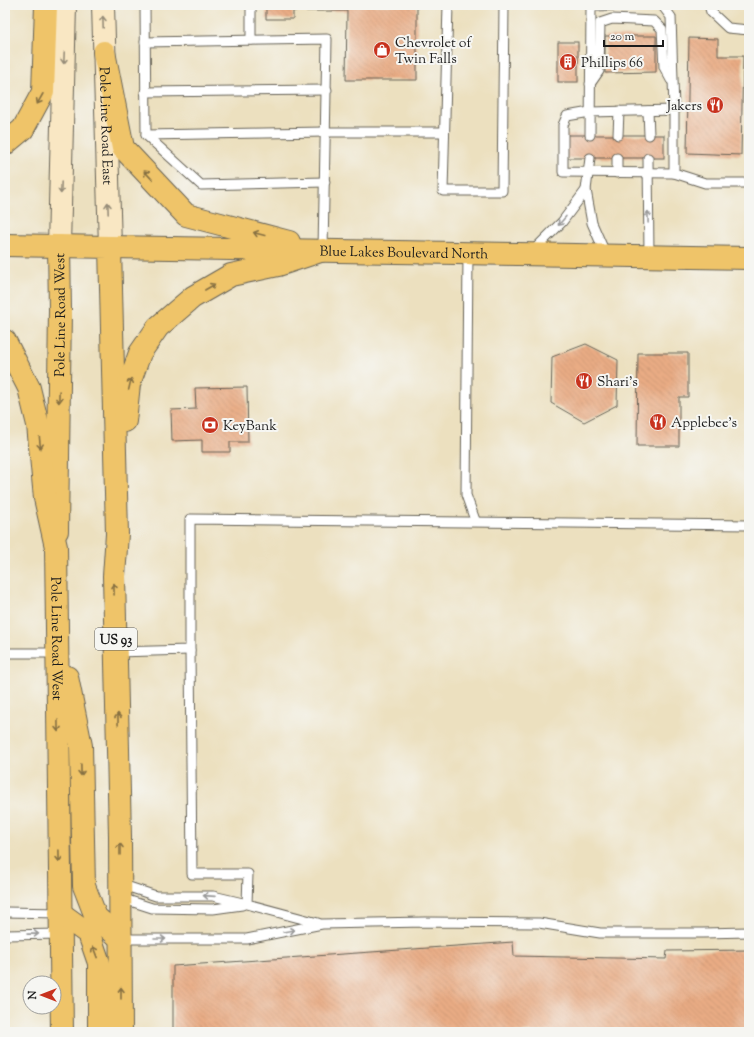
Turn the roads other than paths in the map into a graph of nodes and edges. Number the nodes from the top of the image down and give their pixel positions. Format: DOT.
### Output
graph roads {
  1 [pos="46,5"];
  2 [pos="65,5"];
  3 [pos="103,5"];
  4 [pos="145,5"];
  5 [pos="251,5"];
  6 [pos="448,5"];
  7 [pos="504,5"];
  8 [pos="631,5"];
  9 [pos="662,5"];
  10 [pos="709,5"];
  11 [pos="749,30"];
  12 [pos="251,40"];
  13 [pos="145,42"];
  14 [pos="104,52"];
  15 [pos="672,83"];
  16 [pos="590,84"];
  17 [pos="327,90"];
  18 [pos="145,92"];
  19 [pos="674,110"];
  20 [pos="619,111"];
  21 [pos="648,111"];
  22 [pos="590,112"];
  23 [pos="326,132"];
  24 [pos="444,132"];
  25 [pos="146,134"];
  26 [pos="590,134"];
  27 [pos="618,134"];
  28 [pos="649,134"];
  29 [pos="5,144"];
  30 [pos="590,158"];
  31 [pos="618,158"];
  32 [pos="648,158"];
  33 [pos="589,172"];
  34 [pos="617,173"];
  35 [pos="648,173"];
  36 [pos="674,173"];
  37 [pos="325,182"];
  38 [pos="749,183"];
  39 [pos="586,190"];
  40 [pos="5,245"];
  41 [pos="59,246"];
  42 [pos="110,247"];
  43 [pos="323,250"];
  44 [pos="468,253"];
  45 [pos="530,254"];
  46 [pos="607,256"];
  47 [pos="649,256"];
  48 [pos="749,258"];
  49 [pos="5,341"];
  50 [pos="475,520"];
  51 [pos="749,525"];
  52 [pos="116,534"];
  53 [pos="56,548"];
  54 [pos="57,621"];
  55 [pos="190,650"];
  56 [pos="116,652"];
  57 [pos="5,653"];
  58 [pos="57,653"];
  59 [pos="120,890"];
  60 [pos="247,904"];
  61 [pos="5,912"];
  62 [pos="60,923"];
  63 [pos="322,924"];
  64 [pos="749,932"];
  65 [pos="5,935"];
  66 [pos="121,939"];
  67 [pos="62,1032"];
  68 [pos="99,1032"];
  69 [pos="121,1032"];
  1 -- 29 [label="main road, one-way"];
  2 -- 41 [label="main road, one-way"];
  14 -- 3 [label="main road, Pole Line Road East, one-way"];
  4 -- 13 [label="lane"];
  5 -- 12 [label="lane"];
  6 -- 24 [label="lane"];
  7 -- 24 [label="lane"];
  8 -- 16 [label="lane"];
  9 -- 15 [label="lane"];
  10 -- 11 [label="lane"];
  12 -- 13 [label="lane"];
  12 -- 17 [label="lane"];
  13 -- 18 [label="lane"];
  42 -- 14 [label="main road, Pole Line Road East, one-way"];
  43 -- 14 [label="main road, one-way"];
  15 -- 16 [label="lane"];
  15 -- 19 [label="lane"];
  16 -- 22 [label="lane"];
  17 -- 18 [label="lane"];
  17 -- 23 [label="lane"];
  18 -- 25 [label="lane"];
  19 -- 21 [label="lane"];
  19 -- 36 [label="lane"];
  20 -- 21 [label="lane"];
  20 -- 22 [label="lane"];
  20 -- 27 [label="lane"];
  21 -- 28 [label="lane"];
  22 -- 26 [label="lane"];
  22 -- 33 [label="lane"];
  23 -- 24 [label="lane"];
  23 -- 25 [label="lane"];
  23 -- 37 [label="lane"];
  25 -- 37 [label="lane"];
  30 -- 33 [label="lane"];
  31 -- 34 [label="lane"];
  32 -- 35 [label="lane"];
  33 -- 34 [label="lane"];
  33 -- 39 [label="lane"];
  34 -- 35 [label="lane"];
  35 -- 36 [label="lane"];
  47 -- 35 [label="lane, one-way"];
  36 -- 38 [label="lane"];
  37 -- 43 [label="lane"];
  39 -- 45 [label="lane, one-way"];
  39 -- 46 [label="lane"];
  40 -- 41 [label="main road, Blue Lakes Boulevard North"];
  41 -- 42 [label="main road, Blue Lakes Boulevard North"];
  41 -- 53 [label="main road, Pole Line Road West, one-way"];
  42 -- 43 [label="main road, Blue Lakes Boulevard North"];
  42 -- 52 [label="main road, US 93"];
  43 -- 44 [label="main road, Blue Lakes Boulevard North"];
  52 -- 43 [label="main road, one-way"];
  44 -- 45 [label="main road, Blue Lakes Boulevard North"];
  44 -- 50 [label="lane"];
  45 -- 46 [label="main road, Blue Lakes Boulevard North"];
  46 -- 47 [label="main road, Blue Lakes Boulevard North"];
  47 -- 48 [label="main road, Blue Lakes Boulevard North"];
  49 -- 53 [label="main road, one-way"];
  50 -- 51 [label="lane"];
  50 -- 55 [label="lane"];
  56 -- 52 [label="main road, US 93, one-way"];
  53 -- 54 [label="main road, Pole Line Road West"];
  54 -- 58 [label="main road, Pole Line Road West"];
  54 -- 66 [label="main road, one-way"];
  55 -- 56 [label="lane"];
  55 -- 60 [label="lane"];
  59 -- 56 [label="main road, US 93, one-way"];
  57 -- 58 [label="lane"];
  58 -- 62 [label="main road, Pole Line Road West, one-way"];
  60 -- 59 [label="lane, one-way"];
  59 -- 60 [label="lane"];
  59 -- 66 [label="main road, US 93"];
  60 -- 63 [label="lane"];
  61 -- 62 [label="lane"];
  65 -- 62 [label="lane, one-way"];
  62 -- 67 [label="main road, Pole Line Road West"];
  68 -- 62 [label="main road, one-way"];
  63 -- 64 [label="lane"];
  66 -- 63 [label="lane, one-way"];
  69 -- 66 [label="main road, US 93, one-way"];
}
